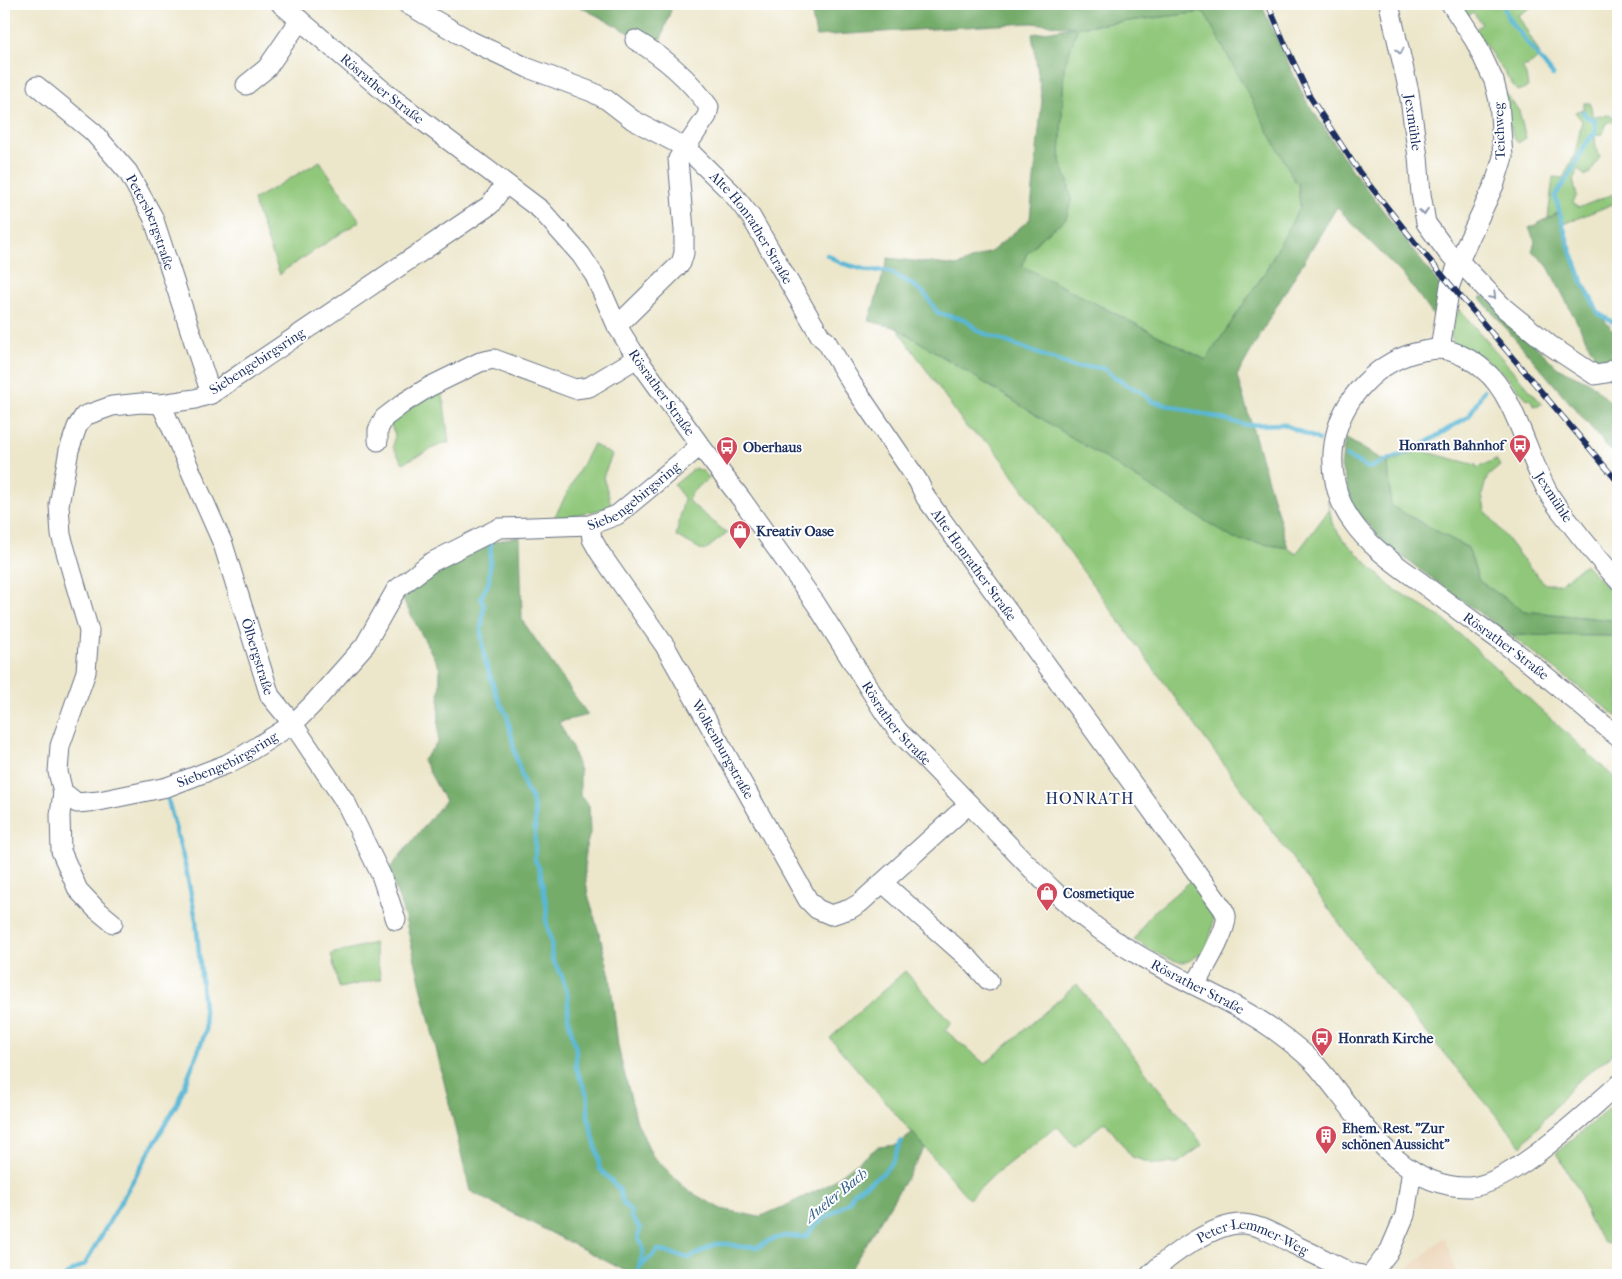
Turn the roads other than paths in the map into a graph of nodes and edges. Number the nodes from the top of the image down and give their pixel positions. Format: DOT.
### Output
graph roads {
  1 [pos="281,4"];
  2 [pos="407,4"];
  3 [pos="1389,4"];
  4 [pos="1451,4"];
  5 [pos="300,20"];
  6 [pos="635,40"];
  7 [pos="246,85"];
  8 [pos="37,86"];
  9 [pos="686,148"];
  10 [pos="505,184"];
  11 [pos="1459,261"];
  12 [pos="617,326"];
  13 [pos="1440,349"];
  14 [pos="637,358"];
  15 [pos="1618,366"];
  16 [pos="211,394"];
  17 [pos="161,404"];
  18 [pos="378,441"];
  19 [pos="700,446"];
  20 [pos="590,525"];
  21 [pos="1390,561"];
  22 [pos="1618,580"];
  23 [pos="293,724"];
  24 [pos="1618,737"];
  25 [pos="63,792"];
  26 [pos="969,804"];
  27 [pos="883,883"];
  28 [pos="396,920"];
  29 [pos="113,923"];
  30 [pos="989,981"];
  31 [pos="1195,985"];
  32 [pos="1618,1085"];
  33 [pos="1412,1170"];
  34 [pos="1150,1275"];
  35 [pos="1362,1275"];
  36 [pos="1371,1275"];
  1 -- 5 [label="street, Rösrather Straße"];
  2 -- 9 [label="street, Alte Honrather Straße"];
  3 -- 11 [label="street, Jexmühle, one-way"];
  4 -- 11 [label="street, Teichweg"];
  5 -- 7 [label="street"];
  5 -- 10 [label="street, Rösrather Straße"];
  6 -- 9 [label="street"];
  8 -- 16 [label="street, Petersbergstraße"];
  9 -- 12 [label="street"];
  9 -- 31 [label="street, Alte Honrather Straße"];
  10 -- 12 [label="street, Rösrather Straße"];
  10 -- 16 [label="street, Siebengebirgsring"];
  11 -- 13 [label="street"];
  11 -- 15 [label="street, Jexmühle, one-way"];
  12 -- 14 [label="street, Rösrather Straße"];
  13 -- 21 [label="street, Jexmühle"];
  13 -- 22 [label="street, Jexmühle"];
  14 -- 18 [label="street"];
  14 -- 19 [label="street, Rösrather Straße"];
  16 -- 17 [label="street, Siebengebirgsring"];
  17 -- 23 [label="street, Ölbergstraße"];
  17 -- 25 [label="street, Siebengebirgsring"];
  19 -- 20 [label="street, Siebengebirgsring"];
  19 -- 26 [label="street, Rösrather Straße"];
  20 -- 23 [label="street, Siebengebirgsring"];
  20 -- 27 [label="street, Wolkenburgstraße"];
  21 -- 24 [label="street, Rösrather Straße"];
  23 -- 25 [label="street, Siebengebirgsring"];
  23 -- 28 [label="street, Ölbergstraße"];
  25 -- 29 [label="street, Siebengebirgsring"];
  26 -- 27 [label="street, Wolkenburgstraße"];
  26 -- 31 [label="street, Rösrather Straße"];
  27 -- 30 [label="street"];
  31 -- 33 [label="street, Rösrather Straße"];
  32 -- 33 [label="street, Rösrather Straße"];
  33 -- 36 [label="street"];
  34 -- 35 [label="street, Peter-Lemmer-Weg"];
}
